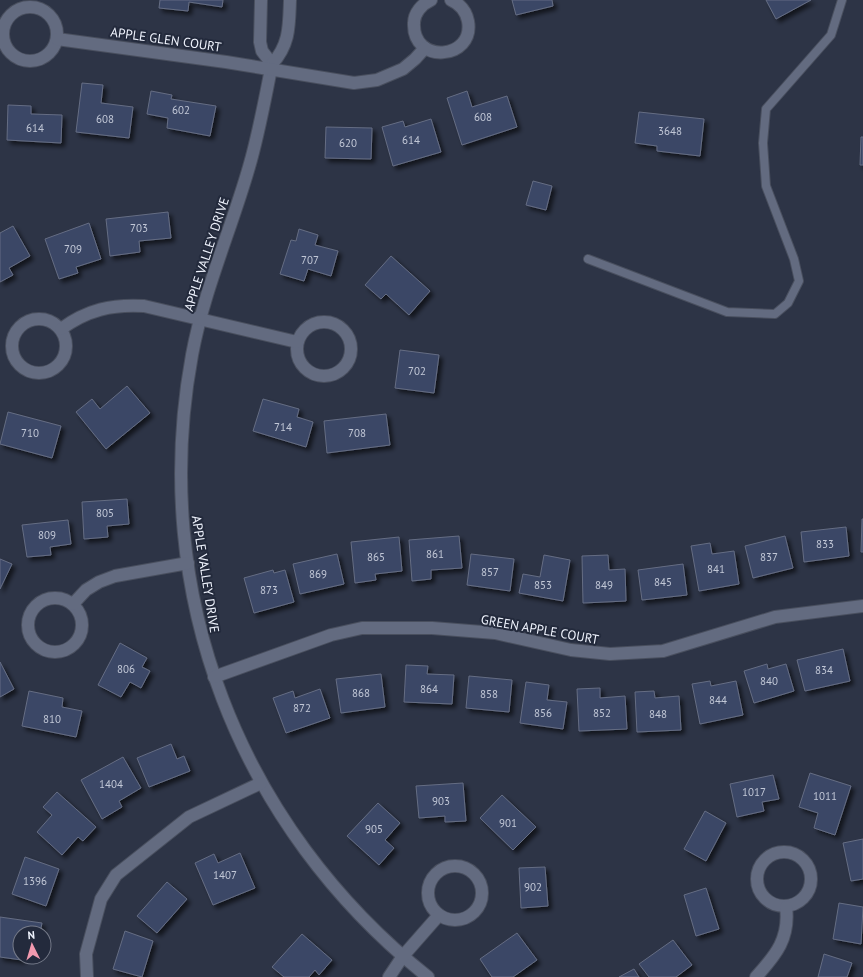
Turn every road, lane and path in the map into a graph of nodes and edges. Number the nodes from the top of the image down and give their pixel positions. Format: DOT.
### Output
graph roads {
  1 [pos="261,0"];
  2 [pos="290,0"];
  3 [pos="431,0"];
  4 [pos="451,0"];
  5 [pos="842,0"];
  6 [pos="57,39"];
  7 [pos="425,48"];
  8 [pos="271,66"];
  9 [pos="588,259"];
  10 [pos="199,319"];
  11 [pos="61,329"];
  12 [pos="297,342"];
  13 [pos="188,563"];
  14 [pos="73,604"];
  15 [pos="863,606"];
  16 [pos="214,677"];
  17 [pos="261,783"];
  18 [pos="786,907"];
  19 [pos="439,915"];
  20 [pos="402,956"];
  21 [pos="87,977"];
  22 [pos="388,977"];
  23 [pos="428,977"];
  24 [pos="756,977"];
  1 -- 8 [label="street"];
  2 -- 8 [label="street, APPLE VALLEY DRIVE"];
  3 -- 7 [label="street"];
  4 -- 7 [label="street"];
  5 -- 9 [label="lane"];
  6 -- 6 [label="street"];
  6 -- 8 [label="street, APPLE GLEN COURT"];
  7 -- 8 [label="street, APPLE GLEN COURT"];
  8 -- 10 [label="street, APPLE VALLEY DRIVE"];
  10 -- 11 [label="street"];
  10 -- 12 [label="street"];
  10 -- 13 [label="street, APPLE VALLEY DRIVE"];
  11 -- 11 [label="street"];
  12 -- 12 [label="street"];
  13 -- 14 [label="street"];
  13 -- 16 [label="street, APPLE VALLEY DRIVE"];
  14 -- 14 [label="street"];
  15 -- 16 [label="street, GREEN APPLE COURT"];
  16 -- 17 [label="street, APPLE VALLEY DRIVE"];
  17 -- 20 [label="street, APPLE VALLEY DRIVE"];
  17 -- 21 [label="street"];
  18 -- 18 [label="street"];
  18 -- 24 [label="street"];
  19 -- 19 [label="street"];
  19 -- 20 [label="street"];
  20 -- 22 [label="street"];
  20 -- 23 [label="street, APPLE VALLEY DRIVE"];
}
